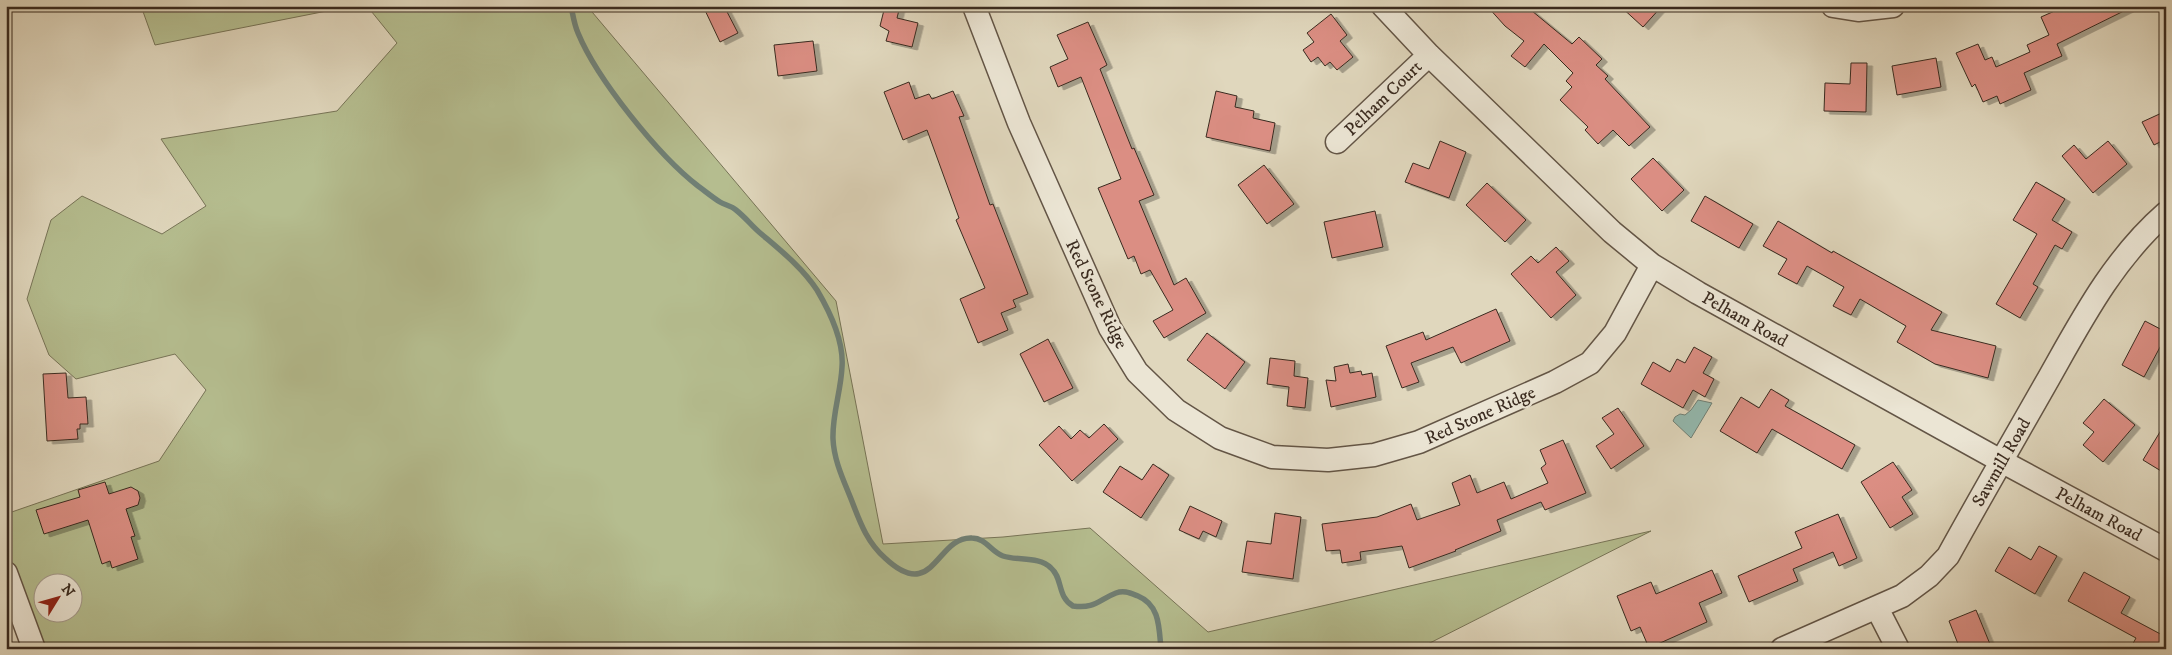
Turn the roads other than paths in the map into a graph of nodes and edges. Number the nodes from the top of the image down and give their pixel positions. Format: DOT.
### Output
graph roads {
  1 [pos="974,6"];
  2 [pos="1383,6"];
  3 [pos="1833,6"];
  4 [pos="1893,6"];
  5 [pos="1429,55"];
  6 [pos="1337,142"];
  7 [pos="2166,213"];
  8 [pos="1652,265"];
  9 [pos="2002,461"];
  10 [pos="2166,550"];
  11 [pos="6,573"];
  12 [pos="1877,608"];
  13 [pos="34,649"];
  14 [pos="1782,649"];
  15 [pos="1898,649"];
  1 -- 8 [label="street, Red Stone Ridge"];
  2 -- 5 [label="street, Pelham Road"];
  3 -- 4 [label="street"];
  5 -- 6 [label="street, Pelham Court"];
  5 -- 8 [label="street, Pelham Road"];
  7 -- 9 [label="street, Sawmill Road"];
  8 -- 9 [label="street, Pelham Road"];
  9 -- 10 [label="street, Pelham Road"];
  9 -- 12 [label="street, Sawmill Road"];
  11 -- 13 [label="street"];
  12 -- 14 [label="street, Sawmill Road"];
  12 -- 15 [label="street"];
}
